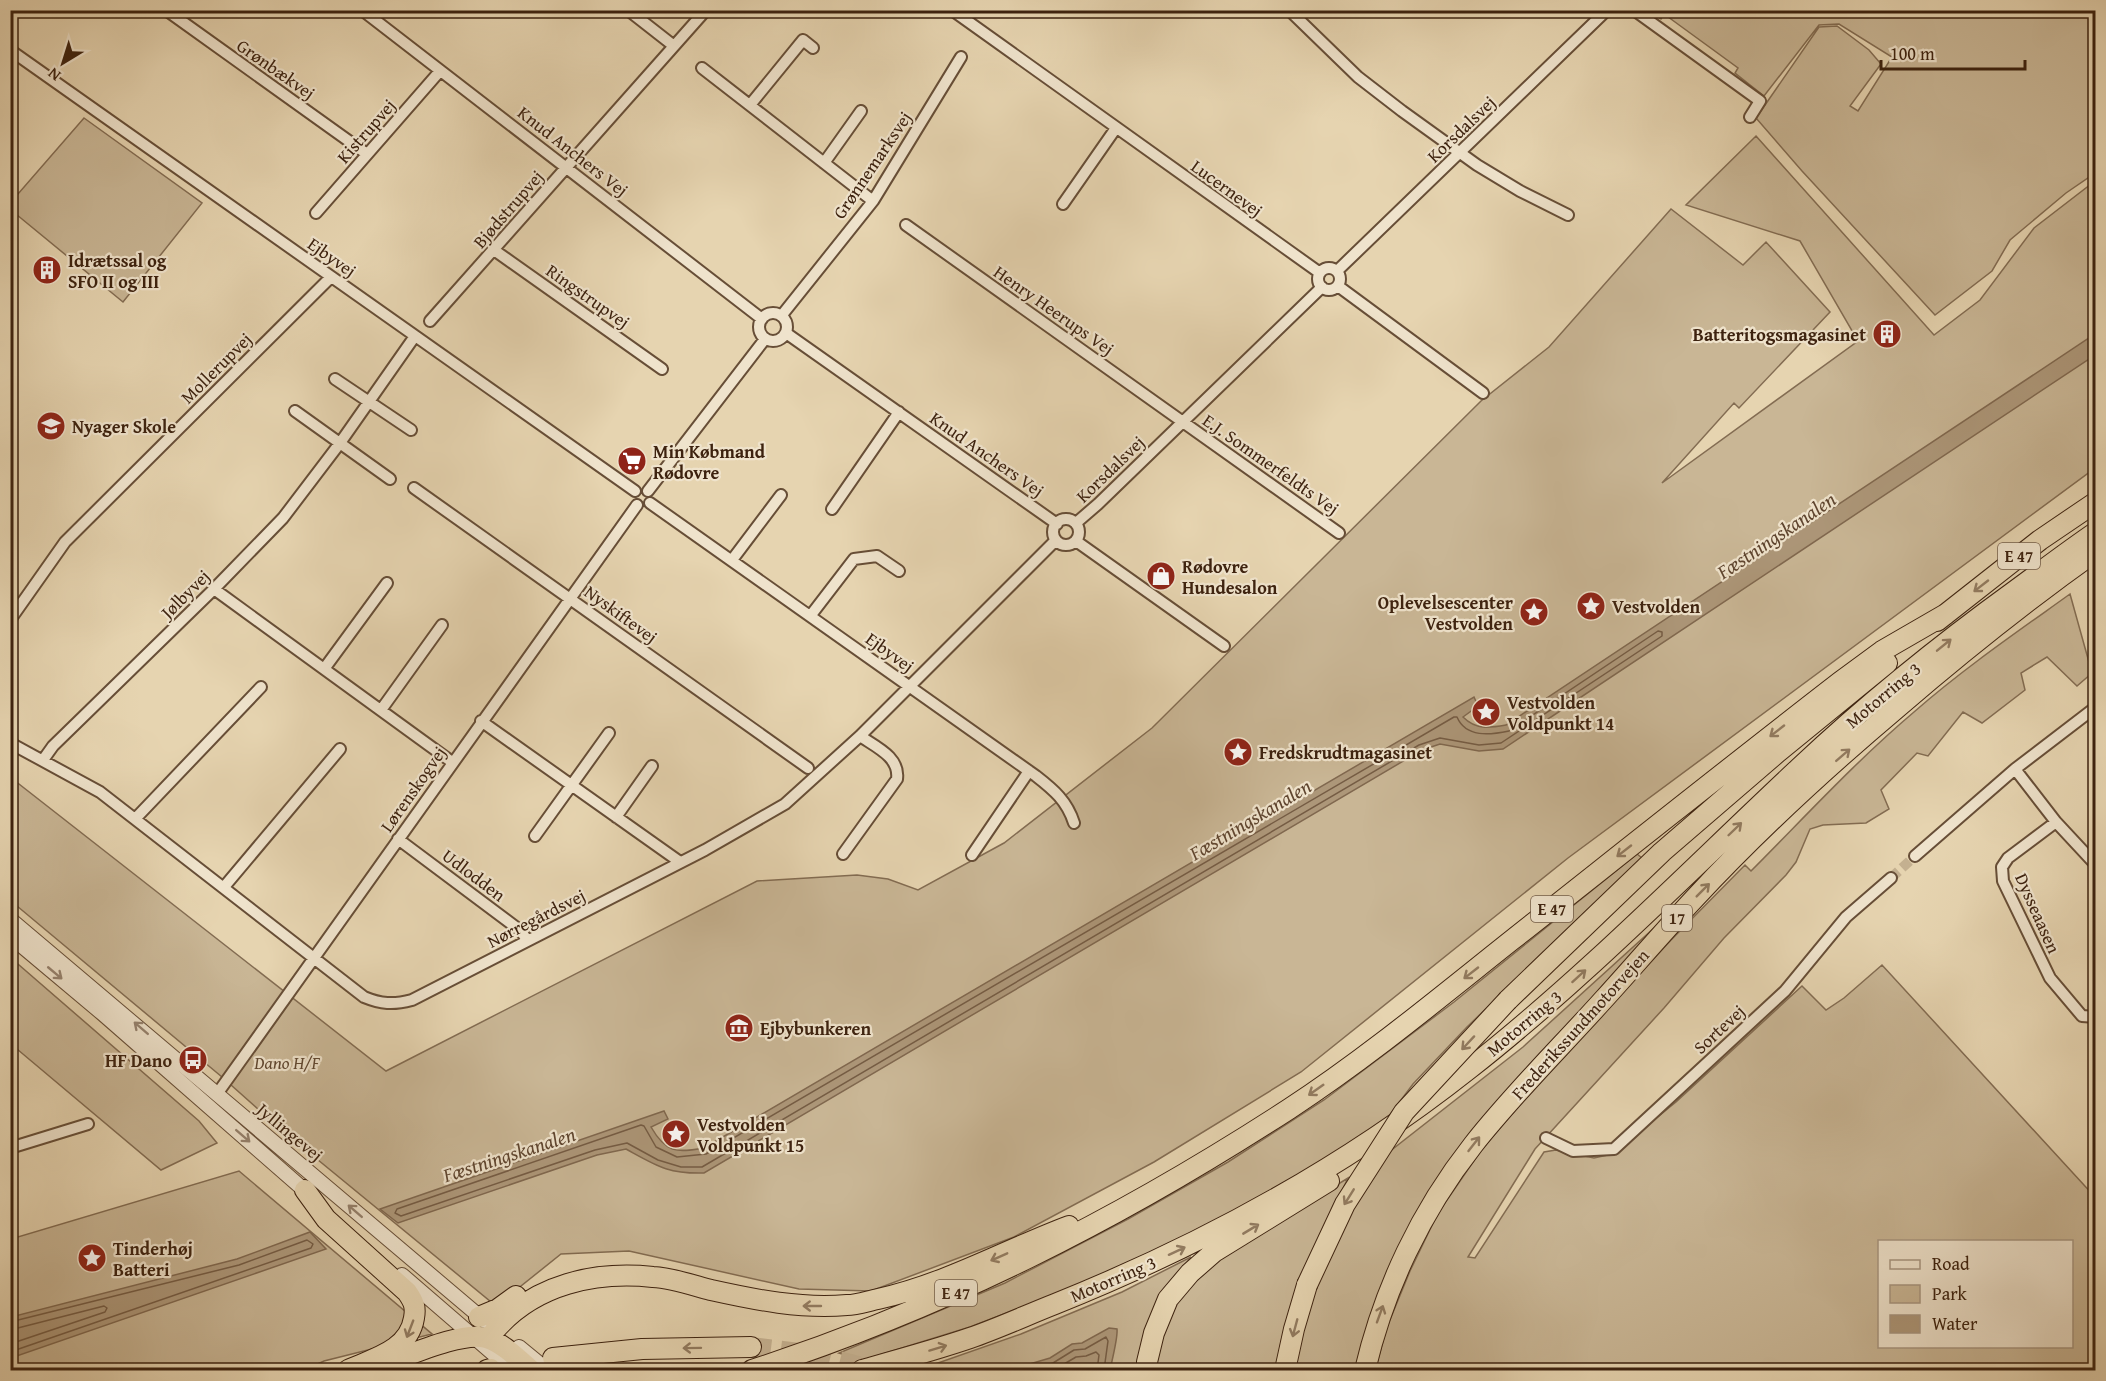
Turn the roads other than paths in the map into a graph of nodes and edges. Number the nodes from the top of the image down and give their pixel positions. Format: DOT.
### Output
graph roads {
  1 [pos="166,10"];
  2 [pos="362,10"];
  3 [pos="628,10"];
  4 [pos="706,10"];
  5 [pos="952,10"];
  6 [pos="1289,10"];
  7 [pos="1607,10"];
  8 [pos="1634,10"];
  9 [pos="674,46"];
  10 [pos="813,48"];
  11 [pos="10,50"];
  12 [pos="961,57"];
  13 [pos="702,68"];
  14 [pos="440,70"];
  15 [pos="750,105"];
  16 [pos="861,111"];
  17 [pos="1750,117"];
  18 [pos="1116,128"];
  19 [pos="1460,153"];
  20 [pos="367,154"];
  21 [pos="824,163"];
  22 [pos="566,167"];
  23 [pos="873,201"];
  24 [pos="1063,204"];
  25 [pos="316,213"];
  26 [pos="1568,215"];
  27 [pos="906,225"];
  28 [pos="494,250"];
  29 [pos="1337,271"];
  30 [pos="1320,273"];
  31 [pos="331,277"];
  32 [pos="1338,286"];
  33 [pos="1322,287"];
  34 [pos="782,315"];
  35 [pos="762,318"];
  36 [pos="430,321"];
  37 [pos="786,333"];
  38 [pos="415,336"];
  39 [pos="765,339"];
  40 [pos="662,369"];
  41 [pos="335,379"];
  42 [pos="1483,393"];
  43 [pos="369,402"];
  44 [pos="295,411"];
  45 [pos="899,412"];
  46 [pos="1183,422"];
  47 [pos="411,430"];
  48 [pos="340,443"];
  49 [pos="390,479"];
  50 [pos="414,488"];
  51 [pos="635,491"];
  52 [pos="648,491"];
  53 [pos="781,495"];
  54 [pos="2096,502"];
  55 [pos="650,503"];
  56 [pos="637,505"];
  57 [pos="832,509"];
  58 [pos="1056,524"];
  59 [pos="1076,524"];
  60 [pos="2096,532"];
  61 [pos="1339,533"];
  62 [pos="1056,540"];
  63 [pos="1076,541"];
  64 [pos="2096,551"];
  65 [pos="732,560"];
  66 [pos="899,571"];
  67 [pos="387,583"];
  68 [pos="214,589"];
  69 [pos="569,597"];
  70 [pos="1946,614"];
  71 [pos="811,615"];
  72 [pos="10,620"];
  73 [pos="442,625"];
  74 [pos="1224,646"];
  75 [pos="324,669"];
  76 [pos="261,687"];
  77 [pos="909,687"];
  78 [pos="2096,707"];
  79 [pos="381,710"];
  80 [pos="482,721"];
  81 [pos="609,733"];
  82 [pos="860,736"];
  83 [pos="10,743"];
  84 [pos="340,749"];
  85 [pos="43,760"];
  86 [pos="452,762"];
  87 [pos="652,766"];
  88 [pos="808,768"];
  89 [pos="2015,769"];
  90 [pos="1029,771"];
  91 [pos="571,785"];
  92 [pos="616,817"];
  93 [pos="135,819"];
  94 [pos="2056,822"];
  95 [pos="1074,824"];
  96 [pos="535,836"];
  97 [pos="398,839"];
  98 [pos="843,854"];
  99 [pos="972,855"];
  100 [pos="1915,856"];
  101 [pos="680,862"];
  102 [pos="2096,865"];
  103 [pos="1891,878"];
  104 [pos="224,887"];
  105 [pos="10,919"];
  106 [pos="10,936"];
  107 [pos="527,940"];
  108 [pos="315,959"];
  109 [pos="2096,1017"];
  110 [pos="1468,1070"];
  111 [pos="217,1094"];
  112 [pos="88,1124"];
  113 [pos="1546,1138"];
  114 [pos="10,1148"];
  115 [pos="305,1191"];
  116 [pos="1150,1195"];
  117 [pos="654,1277"];
  118 [pos="479,1317"];
  119 [pos="472,1336"];
  120 [pos="751,1347"];
  121 [pos="493,1354"];
  122 [pos="550,1364"];
  123 [pos="348,1371"];
  124 [pos="366,1371"];
  125 [pos="512,1371"];
  126 [pos="531,1371"];
  127 [pos="752,1371"];
  128 [pos="862,1371"];
  129 [pos="1148,1371"];
  130 [pos="1285,1371"];
  131 [pos="1365,1371"];
  1 -- 20 [label="street, Grønbækvej"];
  2 -- 14 [label="street, Knud Anchers Vej"];
  3 -- 9 [label="street"];
  4 -- 9 [label="street, Bjødstrupvej"];
  5 -- 18 [label="street, Lucernevej"];
  6 -- 19 [label="street"];
  7 -- 19 [label="street, Korsdalsvej"];
  8 -- 17 [label="street"];
  9 -- 22 [label="street, Bjødstrupvej"];
  10 -- 15 [label="street"];
  11 -- 31 [label="street, Ejbyvej"];
  12 -- 23 [label="street, Grønnemarksvej"];
  13 -- 15 [label="street"];
  14 -- 20 [label="street, Kistrupvej"];
  14 -- 22 [label="street, Knud Anchers Vej"];
  15 -- 21 [label="street"];
  16 -- 21 [label="street"];
  18 -- 24 [label="street"];
  18 -- 30 [label="street, Lucernevej"];
  19 -- 26 [label="street"];
  19 -- 29 [label="street, Korsdalsvej"];
  20 -- 25 [label="street, Kistrupvej"];
  21 -- 23 [label="street"];
  22 -- 28 [label="street, Bjødstrupvej"];
  22 -- 35 [label="street, Knud Anchers Vej"];
  23 -- 34 [label="street, Grønnemarksvej"];
  27 -- 46 [label="street, Henry Heerups Vej"];
  28 -- 36 [label="street, Bjødstrupvej"];
  28 -- 40 [label="street, Ringstrupvej"];
  29 -- 30 [label="street"];
  29 -- 32 [label="street"];
  30 -- 33 [label="street"];
  31 -- 38 [label="street, Ejbyvej"];
  31 -- 72 [label="street, Mollerupvej"];
  32 -- 33 [label="street"];
  32 -- 42 [label="street"];
  33 -- 46 [label="street, Korsdalsvej"];
  34 -- 35 [label="street"];
  34 -- 37 [label="street"];
  35 -- 39 [label="street"];
  37 -- 39 [label="street"];
  37 -- 45 [label="street, Knud Anchers Vej"];
  38 -- 43 [label="street, Jølbyvej"];
  38 -- 51 [label="street, Ejbyvej"];
  39 -- 52 [label="street"];
  41 -- 43 [label="street"];
  43 -- 47 [label="street"];
  43 -- 48 [label="street, Jølbyvej"];
  44 -- 48 [label="street"];
  45 -- 57 [label="street"];
  45 -- 58 [label="street, Knud Anchers Vej"];
  46 -- 59 [label="street, Korsdalsvej"];
  46 -- 61 [label="street, E.J. Sommerfeldts Vej"];
  48 -- 49 [label="street"];
  48 -- 68 [label="street, Jølbyvej"];
  50 -- 69 [label="street, Nyskiftevej"];
  51 -- 52 [label="street"];
  51 -- 56 [label="street"];
  52 -- 55 [label="street"];
  53 -- 65 [label="street"];
  54 -- 70 [label="highway, E 47, one-way"];
  55 -- 56 [label="street"];
  55 -- 65 [label="street, Ejbyvej"];
  56 -- 69 [label="street, Lørenskogvej"];
  58 -- 59 [label="street"];
  58 -- 62 [label="street"];
  59 -- 63 [label="street"];
  110 -- 60 [label="highway, Motorring 3 / E 47, one-way"];
  62 -- 63 [label="street"];
  62 -- 77 [label="street"];
  63 -- 74 [label="street"];
  131 -- 64 [label="highway, Frederikssundmotorvejen / 17, one-way"];
  65 -- 71 [label="street, Ejbyvej"];
  66 -- 71 [label="street"];
  67 -- 75 [label="street"];
  68 -- 75 [label="street"];
  68 -- 85 [label="street, Jølbyvej"];
  69 -- 80 [label="street, Lørenskogvej"];
  69 -- 88 [label="street, Nyskiftevej"];
  70 -- 116 [label="highway, E 47, one-way"];
  70 -- 130 [label="highway, one-way, bridge"];
  71 -- 77 [label="street, Ejbyvej"];
  73 -- 79 [label="street"];
  75 -- 79 [label="street"];
  76 -- 93 [label="street"];
  77 -- 82 [label="street, Nørregårdsvej"];
  77 -- 90 [label="street, Ejbyvej"];
  78 -- 89 [label="street"];
  79 -- 86 [label="street"];
  80 -- 86 [label="street, Lørenskogvej"];
  80 -- 91 [label="street"];
  81 -- 91 [label="street"];
  82 -- 98 [label="street"];
  82 -- 101 [label="street, Nørregårdsvej"];
  83 -- 85 [label="street, Nørregårdsvej"];
  84 -- 104 [label="street"];
  85 -- 93 [label="street, Nørregårdsvej"];
  86 -- 97 [label="street, Lørenskogvej"];
  87 -- 92 [label="street"];
  89 -- 94 [label="street"];
  89 -- 100 [label="street"];
  90 -- 95 [label="street, Ejbyvej"];
  90 -- 99 [label="street"];
  91 -- 92 [label="street"];
  91 -- 96 [label="street"];
  92 -- 101 [label="street"];
  93 -- 104 [label="street, Nørregårdsvej"];
  94 -- 102 [label="street"];
  94 -- 109 [label="street, Dysseaasen"];
  97 -- 107 [label="street, Udlodden"];
  97 -- 108 [label="street, Lørenskogvej"];
  101 -- 107 [label="street, Nørregårdsvej"];
  103 -- 113 [label="street, Sortevej"];
  104 -- 108 [label="street, Nørregårdsvej"];
  111 -- 105 [label="street, Jyllingevej, one-way"];
  106 -- 115 [label="street, Jyllingevej, one-way"];
  107 -- 108 [label="street, Nørregårdsvej"];
  108 -- 111 [label="street, Lørenskogvej"];
  128 -- 110 [label="highway, Motorring 3 / E 47, one-way"];
  129 -- 110 [label="highway, one-way"];
  118 -- 111 [label="street, Jyllingevej, one-way"];
  112 -- 114 [label="street"];
  115 -- 119 [label="street, Jyllingevej"];
  115 -- 123 [label="highway, one-way"];
  116 -- 117 [label="highway, one-way"];
  116 -- 127 [label="highway, E 47"];
  117 -- 118 [label="highway"];
  117 -- 121 [label="highway"];
  118 -- 121 [label="street, Jyllingevej"];
  119 -- 121 [label="highway"];
  119 -- 124 [label="highway"];
  120 -- 122 [label="highway, one-way"];
  121 -- 122 [label="street, Jyllingevej"];
  121 -- 125 [label="street, Jyllingevej"];
  121 -- 126 [label="highway"];
}
